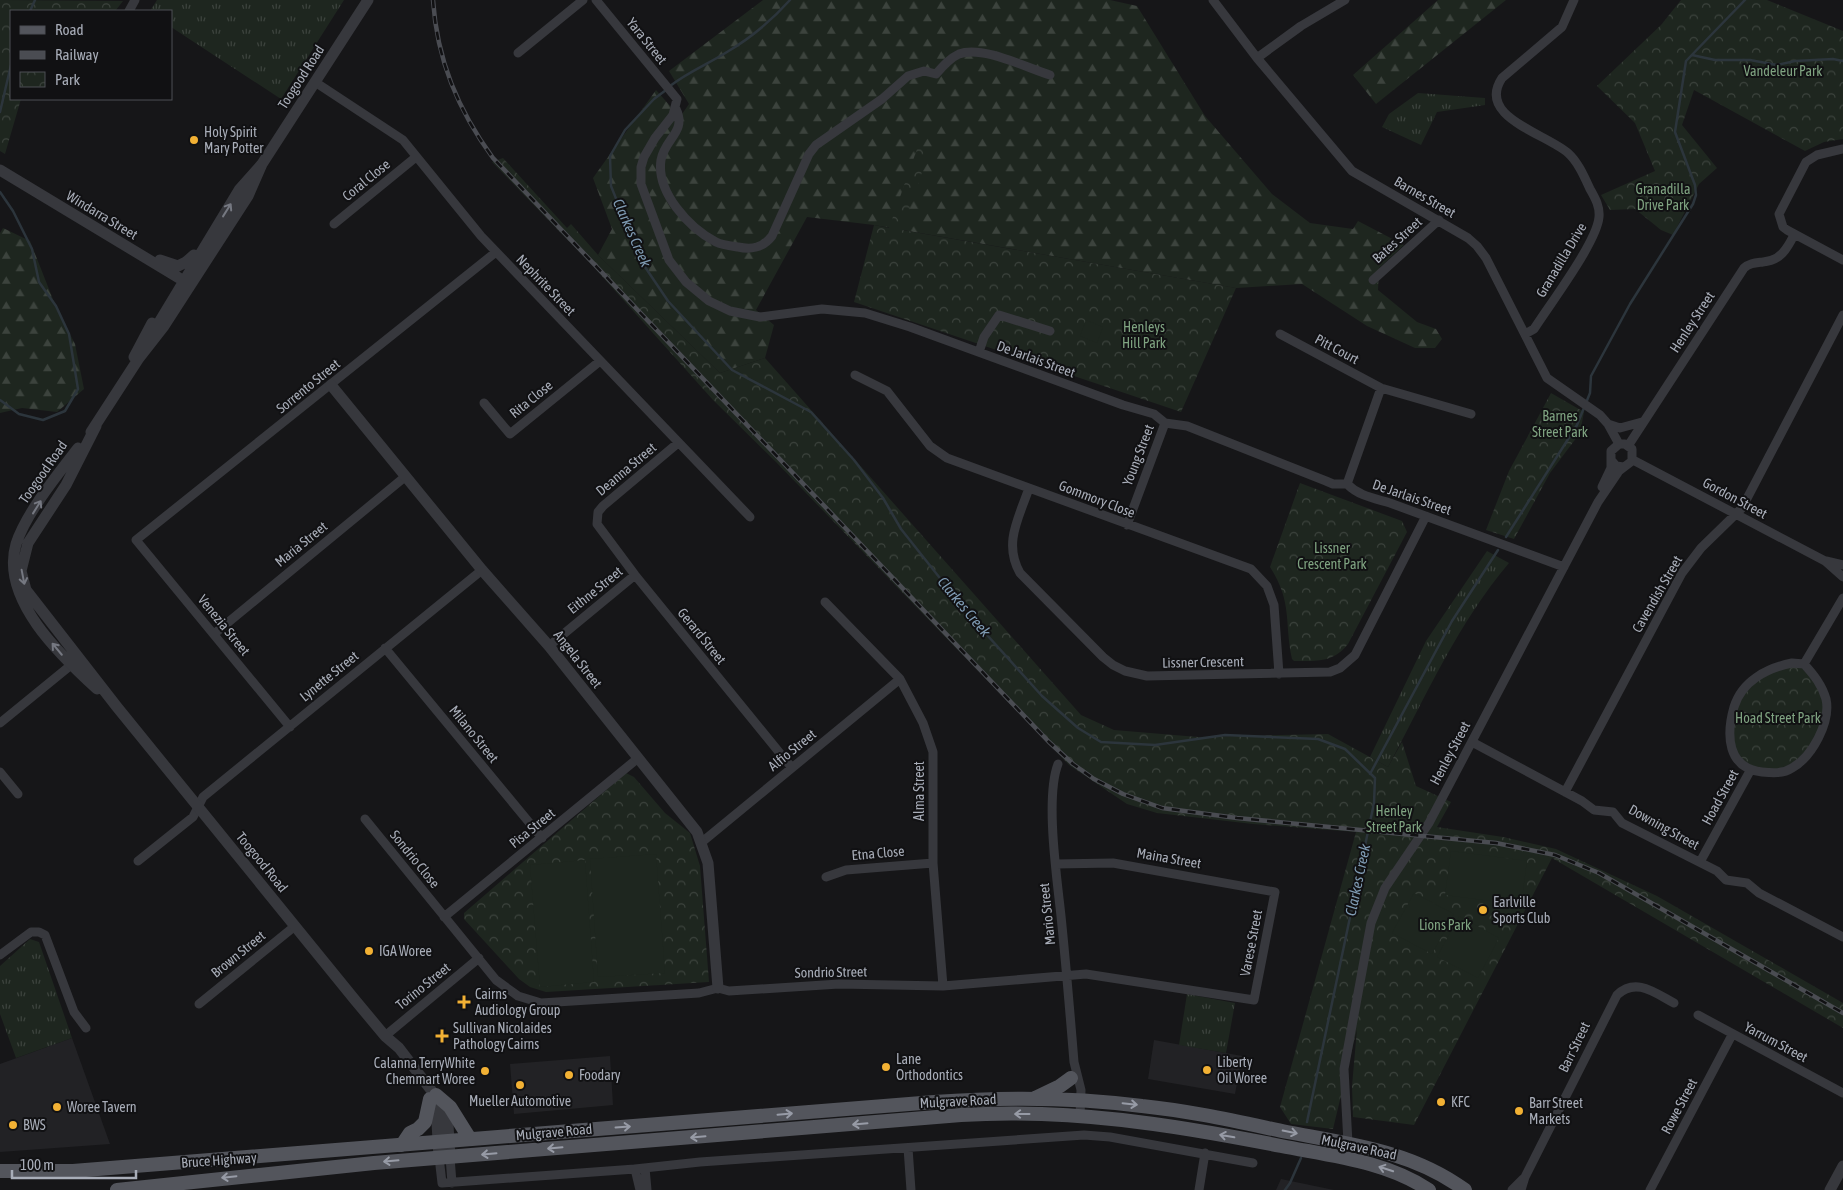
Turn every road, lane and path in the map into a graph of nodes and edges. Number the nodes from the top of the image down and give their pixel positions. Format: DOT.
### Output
graph roads {
  1 [pos="583,0"];
  2 [pos="596,0"];
  3 [pos="1215,0"];
  4 [pos="1345,0"];
  5 [pos="1574,0"];
  6 [pos="368,2"];
  7 [pos="518,53"];
  8 [pos="1257,58"];
  9 [pos="1050,75"];
  10 [pos="315,82"];
  11 [pos="676,109"];
  12 [pos="1843,149"];
  13 [pos="416,157"];
  14 [pos="262,164"];
  15 [pos="3,172"];
  16 [pos="1439,220"];
  17 [pos="85,222"];
  18 [pos="334,224"];
  19 [pos="1794,235"];
  20 [pos="205,244"];
  21 [pos="496,252"];
  22 [pos="1843,260"];
  23 [pos="163,269"];
  24 [pos="1373,280"];
  25 [pos="186,282"];
  26 [pos="1843,315"];
  27 [pos="1050,331"];
  28 [pos="1280,334"];
  29 [pos="1525,334"];
  30 [pos="979,352"];
  31 [pos="600,361"];
  32 [pos="854,375"];
  33 [pos="331,385"];
  34 [pos="120,388"];
  35 [pos="1381,388"];
  36 [pos="484,403"];
  37 [pos="1471,414"];
  38 [pos="1642,422"];
  39 [pos="1165,423"];
  40 [pos="1608,424"];
  41 [pos="678,443"];
  42 [pos="1623,445"];
  43 [pos="1611,460"];
  44 [pos="1633,460"];
  45 [pos="1624,467"];
  46 [pos="406,476"];
  47 [pos="1347,484"];
  48 [pos="1029,488"];
  49 [pos="1598,502"];
  50 [pos="1736,514"];
  51 [pos="1426,516"];
  52 [pos="750,517"];
  53 [pos="596,518"];
  54 [pos="1127,525"];
  55 [pos="136,540"];
  56 [pos="1825,561"];
  57 [pos="1843,565"];
  58 [pos="1564,567"];
  59 [pos="482,570"];
  60 [pos="635,576"];
  61 [pos="1843,577"];
  62 [pos="1843,598"];
  63 [pos="825,602"];
  64 [pos="214,634"];
  65 [pos="549,646"];
  66 [pos="385,648"];
  67 [pos="75,661"];
  68 [pos="1804,664"];
  69 [pos="1279,674"];
  70 [pos="900,679"];
  71 [pos="0,723"];
  72 [pos="290,727"];
  73 [pos="1472,742"];
  74 [pos="636,759"];
  75 [pos="1058,764"];
  76 [pos="792,768"];
  77 [pos="1750,770"];
  78 [pos="0,772"];
  79 [pos="1565,792"];
  80 [pos="18,794"];
  81 [pos="198,807"];
  82 [pos="365,819"];
  83 [pos="542,838"];
  84 [pos="702,842"];
  85 [pos="138,861"];
  86 [pos="934,862"];
  87 [pos="1700,862"];
  88 [pos="1056,864"];
  89 [pos="826,877"];
  90 [pos="1275,892"];
  91 [pos="444,917"];
  92 [pos="295,926"];
  93 [pos="1842,934"];
  94 [pos="0,955"];
  95 [pos="479,958"];
  96 [pos="1067,974"];
  97 [pos="943,986"];
  98 [pos="718,988"];
  99 [pos="1254,1000"];
  100 [pos="1674,1003"];
  101 [pos="200,1004"];
  102 [pos="1698,1015"];
  103 [pos="86,1028"];
  104 [pos="1732,1035"];
  105 [pos="385,1036"];
  106 [pos="1074,1062"];
  107 [pos="1071,1078"];
  108 [pos="1843,1093"];
  109 [pos="433,1097"];
  110 [pos="1035,1099"];
  111 [pos="1076,1100"];
  112 [pos="1076,1115"];
  113 [pos="470,1139"];
  114 [pos="444,1142"];
  115 [pos="1348,1143"];
  116 [pos="402,1145"];
  117 [pos="908,1148"];
  118 [pos="1205,1153"];
  119 [pos="445,1157"];
  120 [pos="1253,1163"];
  121 [pos="1843,1166"];
  122 [pos="645,1168"];
  123 [pos="635,1169"];
  124 [pos="0,1171"];
  125 [pos="1525,1176"];
  126 [pos="452,1183"];
  127 [pos="1462,1188"];
  128 [pos="116,1190"];
  129 [pos="640,1190"];
  130 [pos="648,1190"];
  131 [pos="911,1190"];
  132 [pos="1199,1190"];
  133 [pos="1429,1190"];
  134 [pos="1474,1190"];
  135 [pos="1512,1190"];
  136 [pos="1521,1190"];
  137 [pos="1650,1190"];
  138 [pos="1830,1190"];
  1 -- 7 [label="street"];
  2 -- 11 [label="street, Yara Street"];
  3 -- 8 [label="street, Barnes Street"];
  4 -- 8 [label="street"];
  5 -- 29 [label="street, Granadilla Drive"];
  6 -- 10 [label="street, Toogood Road"];
  8 -- 16 [label="street, Barnes Street"];
  9 -- 11 [label="street"];
  10 -- 13 [label="street, Nephrite Street"];
  10 -- 14 [label="street, Toogood Road"];
  11 -- 30 [label="street, De Jarlais Street"];
  12 -- 19 [label="street"];
  13 -- 18 [label="street, Coral Close"];
  13 -- 21 [label="street, Nephrite Street"];
  20 -- 14 [label="street, Toogood Road, one-way"];
  14 -- 25 [label="street, Toogood Road"];
  15 -- 17 [label="street, Windarra Street"];
  16 -- 24 [label="street, Bates Street"];
  16 -- 29 [label="street, Barnes Street"];
  17 -- 20 [label="street"];
  17 -- 23 [label="street, Windarra Street"];
  19 -- 22 [label="street"];
  19 -- 38 [label="street, Henley Street"];
  20 -- 25 [label="street, Toogood Road"];
  21 -- 31 [label="street, Nephrite Street"];
  21 -- 33 [label="street, Sorrento Street"];
  23 -- 25 [label="street, Windarra Street"];
  23 -- 34 [label="street"];
  25 -- 34 [label="street, Toogood Road"];
  26 -- 50 [label="street, Cavendish Street"];
  27 -- 30 [label="street"];
  28 -- 35 [label="street, Pitt Court"];
  29 -- 40 [label="street, Barnes Street"];
  30 -- 39 [label="street, De Jarlais Street"];
  31 -- 36 [label="street, Rita Close"];
  31 -- 41 [label="street, Nephrite Street"];
  32 -- 48 [label="street, Gommory Close"];
  33 -- 46 [label="street, Angela Street"];
  33 -- 55 [label="street, Sorrento Street"];
  34 -- 67 [label="street, Toogood Road"];
  35 -- 37 [label="street, Pitt Court"];
  35 -- 47 [label="street"];
  38 -- 40 [label="street"];
  38 -- 42 [label="street, Henley Street"];
  39 -- 47 [label="street, De Jarlais Street"];
  39 -- 54 [label="street, Young Street"];
  40 -- 42 [label="street, Barnes Street"];
  41 -- 52 [label="street, Nephrite Street"];
  41 -- 53 [label="street, Deanna Street"];
  42 -- 43 [label="street"];
  42 -- 44 [label="street"];
  43 -- 45 [label="street"];
  43 -- 49 [label="street, Henley Street"];
  44 -- 45 [label="street"];
  44 -- 50 [label="street, Gordon Street"];
  45 -- 49 [label="street, Henley Street"];
  46 -- 59 [label="street, Angela Street"];
  46 -- 64 [label="street, Maria Street"];
  47 -- 51 [label="street, De Jarlais Street"];
  48 -- 54 [label="street, Gommory Close"];
  48 -- 69 [label="street, Lissner Crescent"];
  49 -- 58 [label="street, Henley Street"];
  50 -- 56 [label="street, Gordon Street"];
  50 -- 79 [label="street, Cavendish Street"];
  51 -- 58 [label="street, De Jarlais Street"];
  51 -- 69 [label="street, Lissner Crescent"];
  53 -- 60 [label="street, Gerard Street"];
  54 -- 69 [label="street, Gommory Close"];
  55 -- 64 [label="street, Venezia Street"];
  56 -- 57 [label="street, Gordon Street"];
  56 -- 61 [label="street, Gordon Street"];
  58 -- 73 [label="street, Henley Street"];
  59 -- 65 [label="street, Angela Street"];
  59 -- 66 [label="street, Lynette Street"];
  60 -- 65 [label="street, Eithne Street"];
  60 -- 76 [label="street, Gerard Street"];
  62 -- 68 [label="street"];
  63 -- 70 [label="street, Alma Street"];
  64 -- 72 [label="street, Venezia Street"];
  65 -- 74 [label="street, Angela Street"];
  66 -- 72 [label="street, Lynette Street"];
  66 -- 83 [label="street, Milano Street"];
  67 -- 71 [label="street"];
  67 -- 81 [label="street, Toogood Road"];
  68 -- 77 [label="street, Hoad Street"];
  68 -- 77 [label="street, Hoad Street"];
  70 -- 76 [label="street, Alfio Street"];
  70 -- 86 [label="street, Alma Street"];
  72 -- 81 [label="street, Lynette Street"];
  73 -- 79 [label="street, Downing Street"];
  73 -- 115 [label="street, Henley Street"];
  74 -- 83 [label="street, Pisa Street"];
  74 -- 84 [label="street, Angela Street"];
  75 -- 88 [label="street, Mario Street"];
  76 -- 84 [label="street, Alfio Street"];
  77 -- 87 [label="street, Hoad Street"];
  78 -- 80 [label="street"];
  79 -- 87 [label="street, Downing Street"];
  81 -- 85 [label="street, Lynette Street"];
  81 -- 92 [label="street, Toogood Road"];
  82 -- 91 [label="street, Sondrio Close"];
  83 -- 91 [label="street, Pisa Street"];
  84 -- 98 [label="street, Angela Street"];
  86 -- 89 [label="street, Etna Close"];
  86 -- 97 [label="street, Alma Street"];
  87 -- 93 [label="street, Downing Street"];
  88 -- 90 [label="street, Maina Street"];
  88 -- 96 [label="street, Mario Street"];
  90 -- 99 [label="street, Varese Street"];
  91 -- 95 [label="street, Sondrio Street"];
  92 -- 101 [label="street, Brown Street"];
  92 -- 105 [label="street, Toogood Road"];
  94 -- 103 [label="street"];
  95 -- 98 [label="street, Sondrio Street"];
  95 -- 105 [label="street, Torino Street"];
  96 -- 97 [label="street, Sondrio Street"];
  96 -- 99 [label="street, Sondrio Street"];
  96 -- 106 [label="street, Mario Street"];
  97 -- 98 [label="street, Sondrio Street"];
  100 -- 125 [label="street, Barr Street"];
  102 -- 104 [label="street, Yarrum Street"];
  104 -- 108 [label="street, Yarrum Street"];
  104 -- 137 [label="street, Rowe Street"];
  105 -- 109 [label="street, Toogood Road"];
  106 -- 107 [label="street, Mario Street"];
  106 -- 111 [label="street, Mario Street"];
  107 -- 110 [label="main road"];
  107 -- 111 [label="street, Mario Street"];
  109 -- 113 [label="main road"];
  109 -- 114 [label="street, Toogood Road"];
  109 -- 116 [label="main road"];
  110 -- 111 [label="main road, Mulgrave Road"];
  113 -- 110 [label="main road, Mulgrave Road, one-way"];
  111 -- 112 [label="street, Mario Street"];
  111 -- 115 [label="main road, Mulgrave Road, one-way"];
  112 -- 119 [label="main road, Mulgrave Road, one-way"];
  133 -- 112 [label="main road, Mulgrave Road, one-way"];
  113 -- 114 [label="main road, Mulgrave Road"];
  114 -- 116 [label="main road, Bruce Highway"];
  114 -- 119 [label="street, Toogood Road"];
  115 -- 127 [label="main road, Mulgrave Road"];
  116 -- 124 [label="main road, Bruce Highway"];
  117 -- 118 [label="street"];
  117 -- 122 [label="street"];
  117 -- 131 [label="street"];
  118 -- 120 [label="street"];
  118 -- 132 [label="street"];
  119 -- 126 [label="street"];
  119 -- 126 [label="street"];
  119 -- 128 [label="main road, Bruce Highway, one-way"];
  121 -- 138 [label="street"];
  122 -- 123 [label="street"];
  122 -- 130 [label="street"];
  123 -- 126 [label="street"];
  123 -- 129 [label="street"];
  125 -- 135 [label="street, Barr Street"];
  125 -- 136 [label="street, Barr Street"];
  127 -- 134 [label="street"];
}
